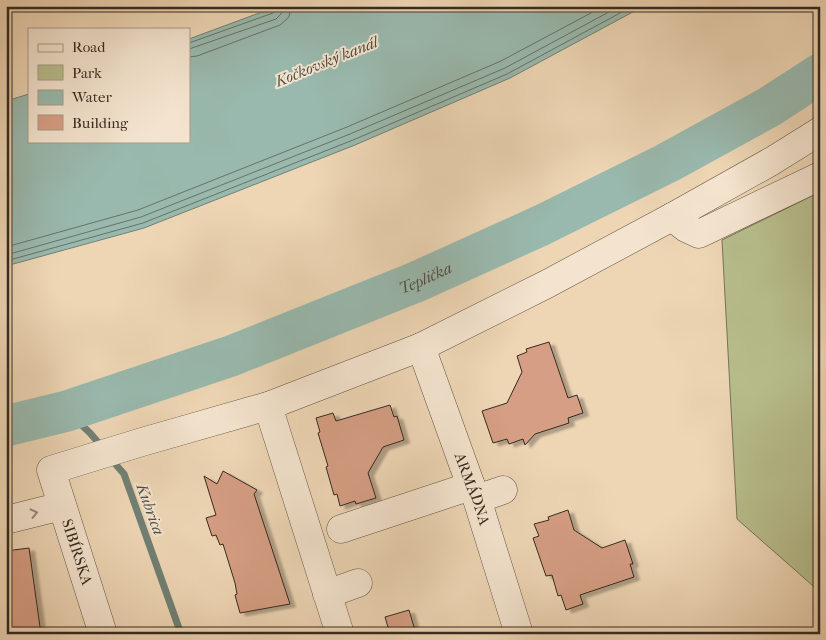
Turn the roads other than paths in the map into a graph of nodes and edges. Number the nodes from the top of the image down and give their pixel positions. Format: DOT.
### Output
graph roads {
  1 [pos="820,131"];
  2 [pos="772,161"];
  3 [pos="820,172"];
  4 [pos="820,176"];
  5 [pos="722,189"];
  6 [pos="672,217"];
  7 [pos="738,223"];
  8 [pos="421,347"];
  9 [pos="268,406"];
  10 [pos="503,490"];
  11 [pos="474,493"];
  12 [pos="62,506"];
  13 [pos="6,520"];
  14 [pos="341,529"];
  15 [pos="358,583"];
  16 [pos="327,594"];
  17 [pos="103,634"];
  18 [pos="340,634"];
  19 [pos="519,634"];
  1 -- 2 [label="street"];
  2 -- 3 [label="street"];
  2 -- 5 [label="street"];
  4 -- 7 [label="street"];
  5 -- 6 [label="street"];
  5 -- 7 [label="street"];
  6 -- 7 [label="street"];
  6 -- 8 [label="street"];
  8 -- 9 [label="street"];
  8 -- 11 [label="street, ARMÁDNA"];
  9 -- 12 [label="street, SIBÍRSKA"];
  9 -- 16 [label="street"];
  10 -- 11 [label="street"];
  11 -- 14 [label="street"];
  11 -- 19 [label="street, ARMÁDNA"];
  13 -- 12 [label="street, one-way"];
  12 -- 17 [label="street, SIBÍRSKA"];
  15 -- 16 [label="street"];
  16 -- 18 [label="street"];
}
